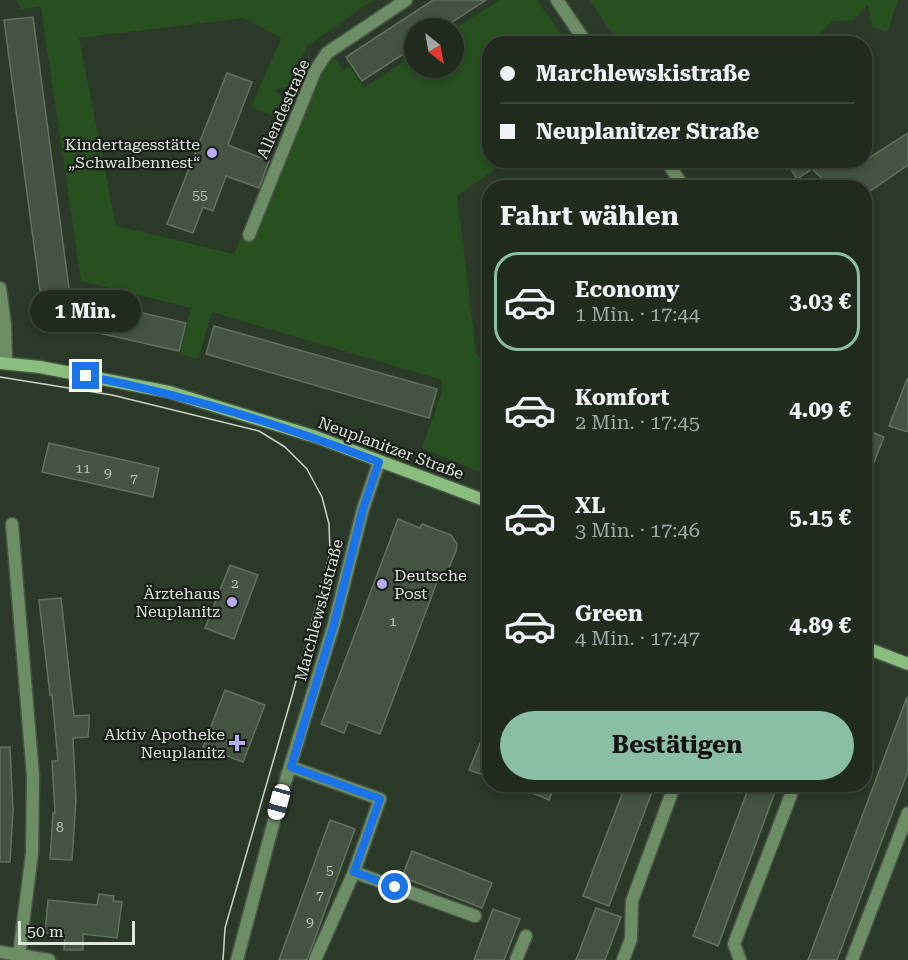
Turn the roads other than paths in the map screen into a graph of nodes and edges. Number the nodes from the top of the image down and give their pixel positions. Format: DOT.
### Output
graph roads {
  1 [pos="406,0"];
  2 [pos="557,0"];
  3 [pos="582,36"];
  4 [pos="249,235"];
  5 [pos="0,288"];
  6 [pos="3,363"];
  7 [pos="379,462"];
  8 [pos="482,499"];
  9 [pos="12,524"];
  10 [pos="872,650"];
  11 [pos="908,664"];
  12 [pos="291,767"];
  13 [pos="672,792"];
  14 [pos="792,792"];
  15 [pos="908,813"];
  16 [pos="354,872"];
  17 [pos="475,916"];
  18 [pos="525,936"];
  19 [pos="0,952"];
  20 [pos="19,955"];
  21 [pos="49,960"];
  22 [pos="237,960"];
  23 [pos="315,960"];
  24 [pos="516,960"];
  25 [pos="623,960"];
  26 [pos="740,960"];
  27 [pos="852,960"];
  1 -- 4 [label="street, Allendestraße"];
  2 -- 3 [label="street"];
  5 -- 6 [label="street"];
  6 -- 7 [label="street, Neuplanitzer Straße"];
  7 -- 8 [label="street, Neuplanitzer Straße"];
  7 -- 12 [label="street, Marchlewskistraße"];
  9 -- 20 [label="street"];
  10 -- 11 [label="street"];
  12 -- 16 [label="street"];
  12 -- 22 [label="street, Marchlewskistraße"];
  13 -- 25 [label="street"];
  14 -- 26 [label="street"];
  15 -- 27 [label="street"];
  16 -- 17 [label="street"];
  16 -- 23 [label="street"];
  18 -- 24 [label="street"];
  19 -- 20 [label="street"];
  20 -- 21 [label="street"];
}
